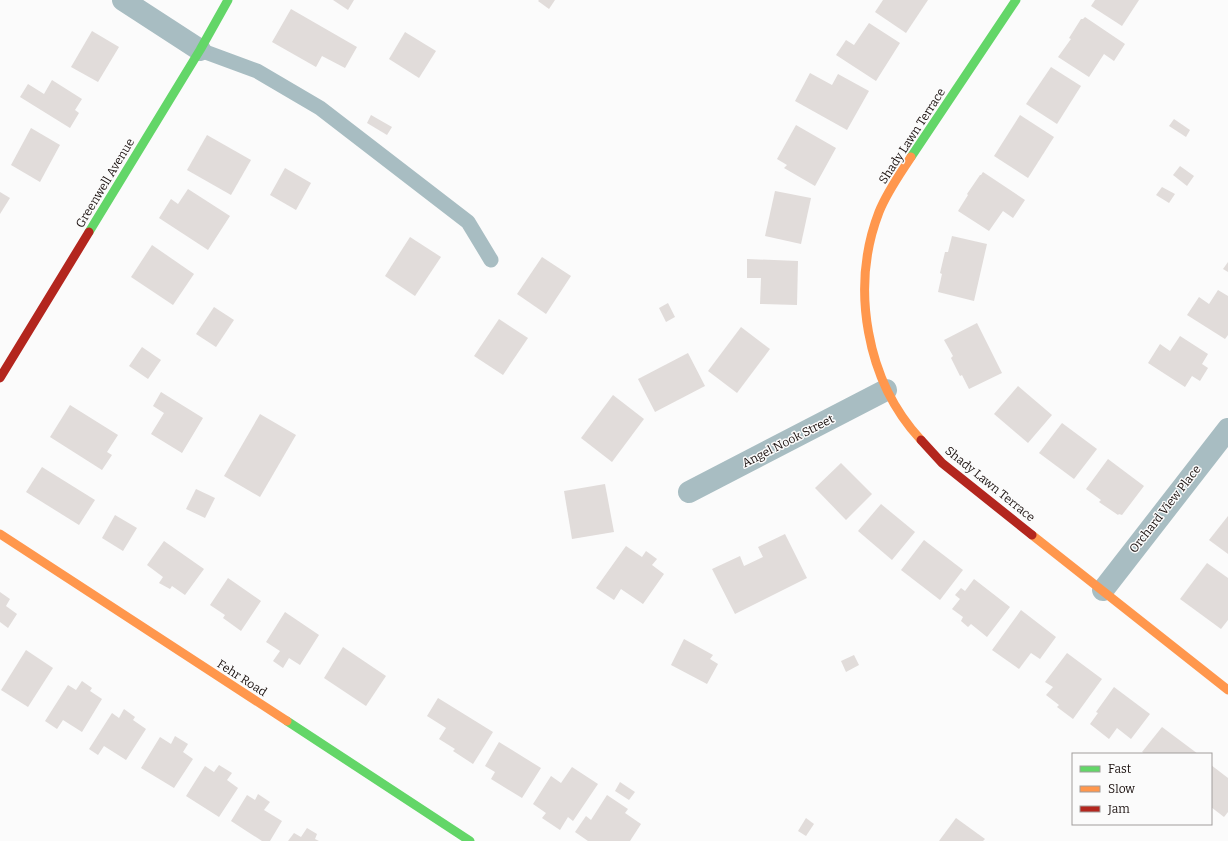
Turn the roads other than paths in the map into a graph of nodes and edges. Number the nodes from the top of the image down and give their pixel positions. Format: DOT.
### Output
graph roads {
  1 [pos="123,0"];
  2 [pos="228,0"];
  3 [pos="1016,0"];
  4 [pos="200,50"];
  5 [pos="491,260"];
  6 [pos="6,356"];
  7 [pos="0,378"];
  8 [pos="886,390"];
  9 [pos="1228,429"];
  10 [pos="690,492"];
  11 [pos="0,534"];
  12 [pos="1103,590"];
  13 [pos="1228,690"];
  14 [pos="470,841"];
  1 -- 4 [label="street"];
  2 -- 4 [label="street, Greenwell Avenue"];
  3 -- 8 [label="street, Shady Lawn Terrace"];
  4 -- 5 [label="lane"];
  4 -- 6 [label="street, Greenwell Avenue"];
  6 -- 7 [label="street, Greenwell Avenue"];
  8 -- 10 [label="street, Angel Nook Street"];
  8 -- 12 [label="street, Shady Lawn Terrace"];
  9 -- 12 [label="street, Orchard View Place"];
  11 -- 14 [label="street, Fehr Road"];
  12 -- 13 [label="street, Shady Lawn Terrace"];
}
